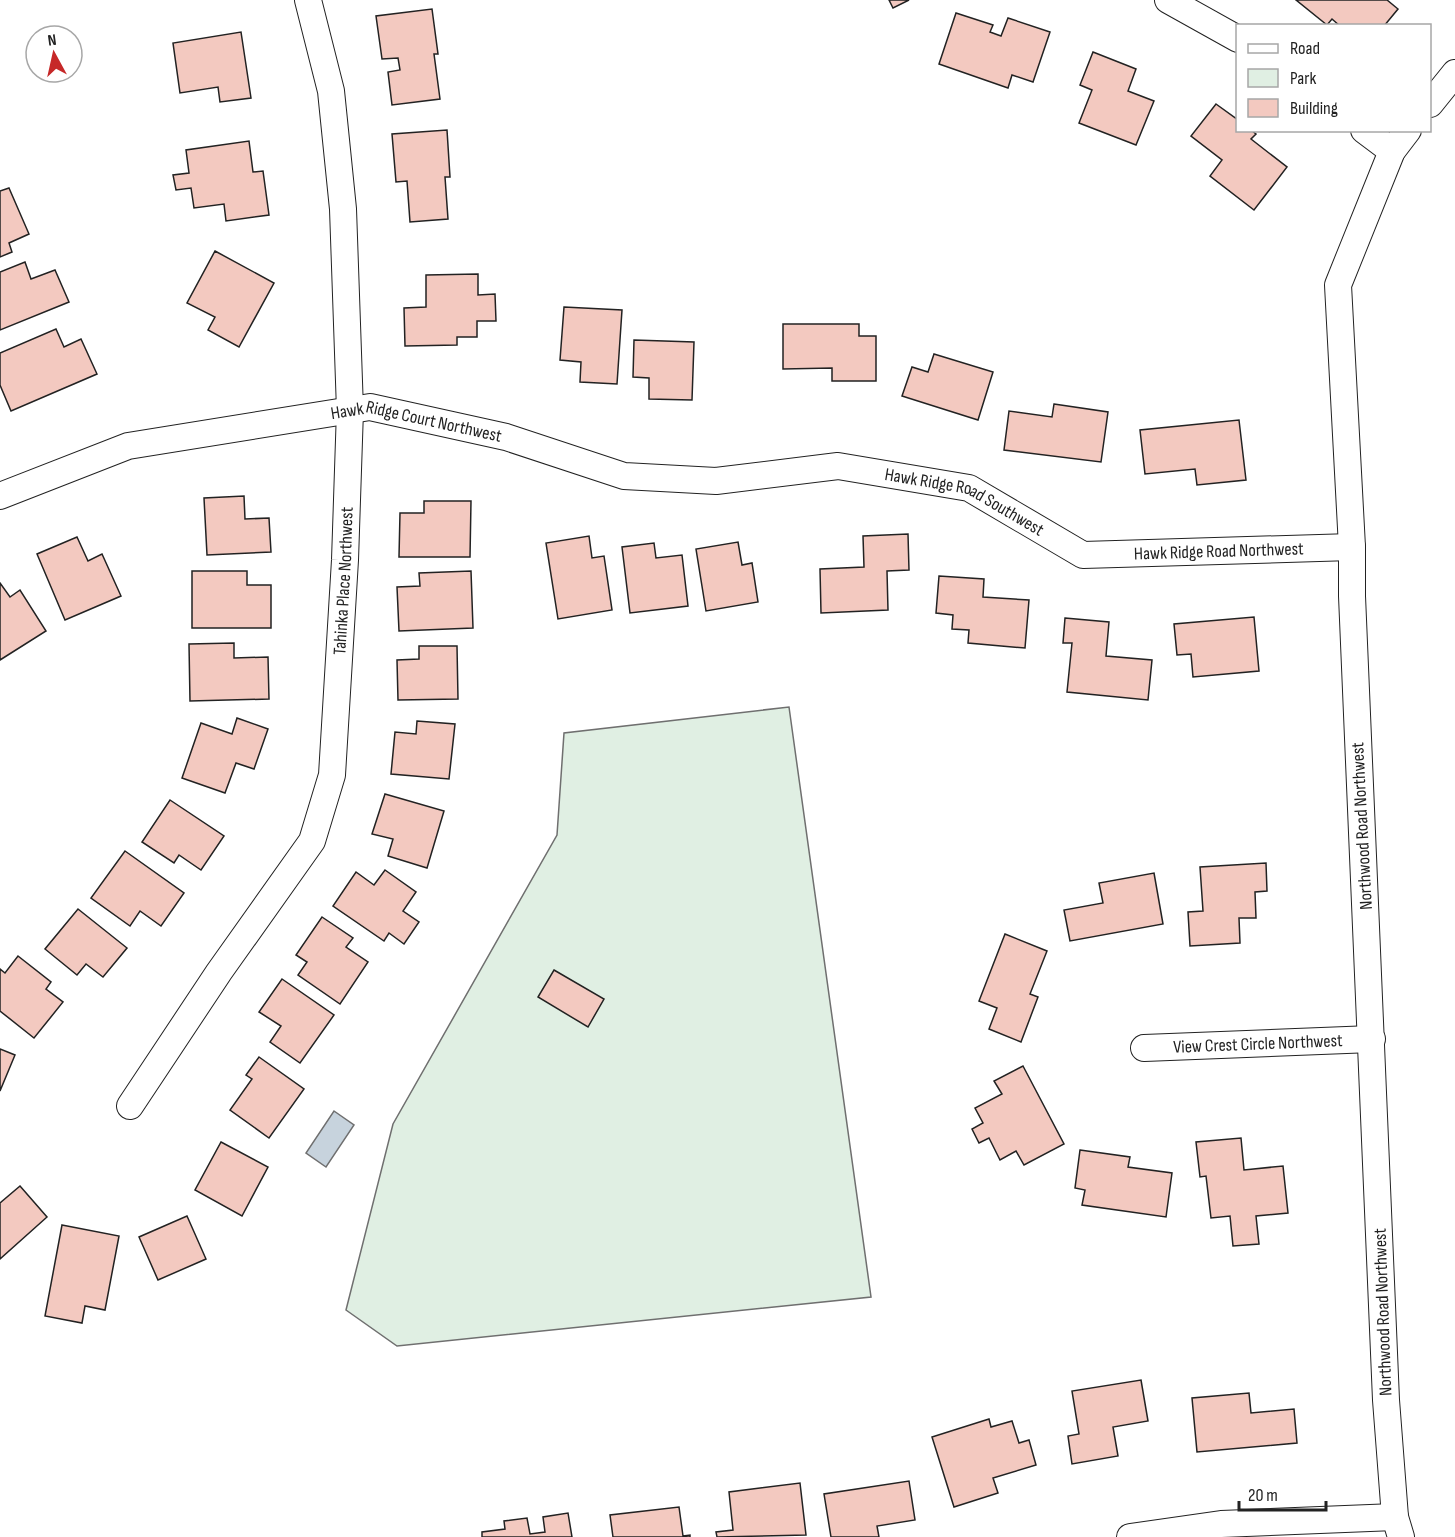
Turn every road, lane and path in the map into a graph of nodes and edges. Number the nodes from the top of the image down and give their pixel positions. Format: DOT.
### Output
graph roads {
  1 [pos="308,0"];
  2 [pos="1168,0"];
  3 [pos="1236,38"];
  4 [pos="1455,73"];
  5 [pos="1431,103"];
  6 [pos="1367,132"];
  7 [pos="1406,132"];
  8 [pos="1392,151"];
  9 [pos="350,410"];
  10 [pos="838,466"];
  11 [pos="0,496"];
  12 [pos="1352,547"];
  13 [pos="1083,555"];
  14 [pos="1372,1039"];
  15 [pos="1144,1048"];
  16 [pos="130,1106"];
  17 [pos="1398,1527"];
  18 [pos="1130,1537"];
  1 -- 9 [label="street, Tahinka Place Northwest"];
  2 -- 3 [label="street"];
  4 -- 5 [label="street"];
  6 -- 8 [label="street"];
  7 -- 8 [label="street, Northwood Road Northwest"];
  8 -- 12 [label="street, Northwood Road Northwest"];
  9 -- 10 [label="street, Hawk Ridge Court Northwest"];
  9 -- 11 [label="street, Hawk Ridge Court Northwest"];
  9 -- 16 [label="street, Tahinka Place Northwest"];
  10 -- 13 [label="street, Hawk Ridge Road Southwest"];
  12 -- 13 [label="street, Hawk Ridge Road Northwest"];
  12 -- 14 [label="street, Northwood Road Northwest"];
  14 -- 15 [label="street, View Crest Circle Northwest"];
  14 -- 17 [label="street, Northwood Road Northwest"];
  17 -- 18 [label="street"];
}
